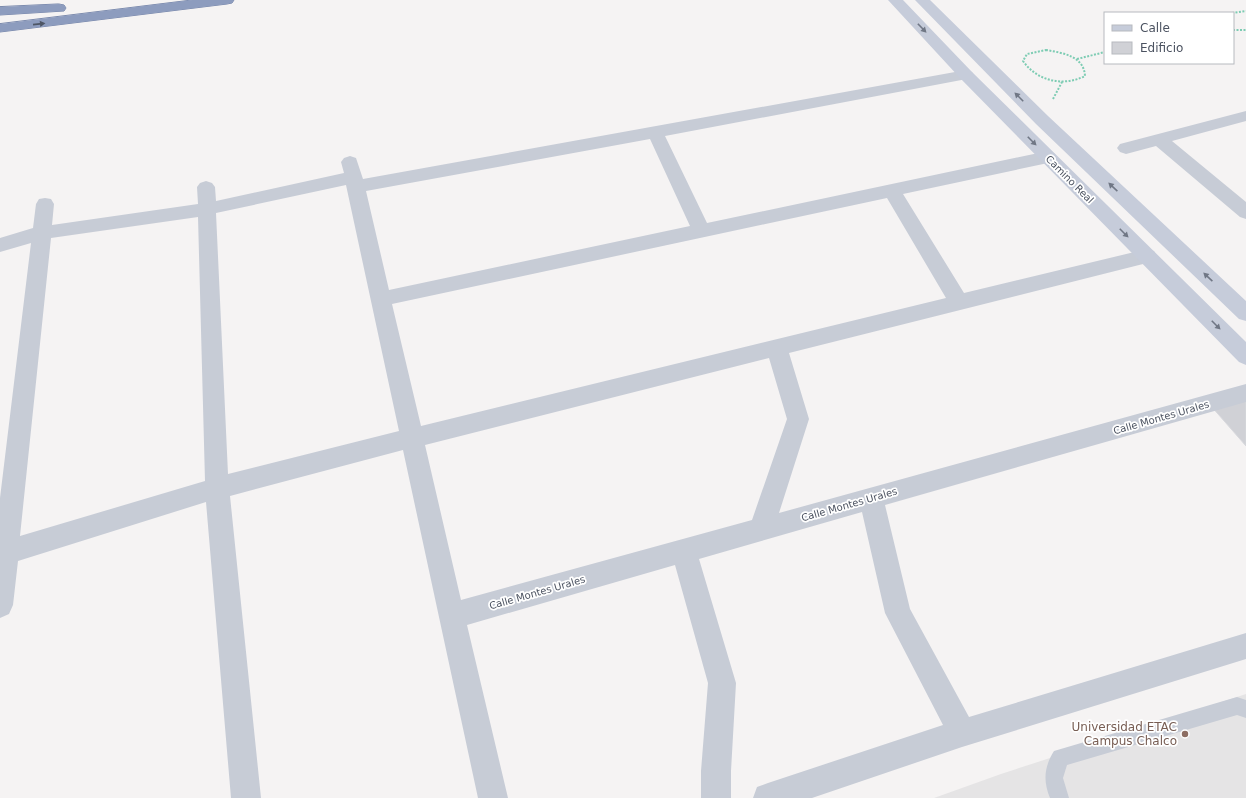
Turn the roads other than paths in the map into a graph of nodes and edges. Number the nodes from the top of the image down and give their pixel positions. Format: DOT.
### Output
graph roads {
  1 [pos="127,0"];
  2 [pos="226,0"];
  3 [pos="895,0"];
  4 [pos="922,0"];
  5 [pos="0,11"];
  6 [pos="0,28"];
  7 [pos="966,75"];
  8 [pos="1246,116"];
  9 [pos="1042,120"];
  10 [pos="1017,126"];
  11 [pos="656,132"];
  12 [pos="1159,139"];
  13 [pos="1126,148"];
  14 [pos="1048,157"];
  15 [pos="353,176"];
  16 [pos="892,190"];
  17 [pos="206,198"];
  18 [pos="45,204"];
  19 [pos="1246,212"];
  20 [pos="702,230"];
  21 [pos="41,233"];
  22 [pos="0,245"];
  23 [pos="1147,256"];
  24 [pos="381,299"];
  25 [pos="959,302"];
  26 [pos="1246,313"];
  27 [pos="776,348"];
  28 [pos="1246,356"];
  29 [pos="1246,393"];
  30 [pos="412,438"];
  31 [pos="217,488"];
  32 [pos="870,498"];
  33 [pos="761,529"];
  34 [pos="684,551"];
  35 [pos="3,553"];
  36 [pos="0,605"];
  37 [pos="452,616"];
  38 [pos="1246,646"];
  39 [pos="1246,709"];
  40 [pos="962,733"];
  41 [pos="246,798"];
  42 [pos="493,798"];
  43 [pos="716,798"];
  44 [pos="768,798"];
  45 [pos="1060,798"];
  1 -- 5 [label="highway"];
  6 -- 2 [label="highway, one-way"];
  3 -- 7 [label="street, Camino Real, one-way"];
  9 -- 4 [label="street, one-way"];
  7 -- 10 [label="street, Camino Real"];
  7 -- 11 [label="street"];
  8 -- 12 [label="street"];
  9 -- 10 [label="street"];
  26 -- 9 [label="street, one-way"];
  10 -- 14 [label="street, Camino Real, one-way"];
  11 -- 15 [label="street"];
  11 -- 20 [label="street"];
  12 -- 13 [label="street"];
  12 -- 19 [label="street"];
  14 -- 16 [label="street"];
  14 -- 23 [label="street, Camino Real, one-way"];
  15 -- 17 [label="street"];
  15 -- 24 [label="street"];
  16 -- 20 [label="street"];
  16 -- 25 [label="street"];
  17 -- 21 [label="street"];
  17 -- 31 [label="street"];
  18 -- 21 [label="street"];
  20 -- 24 [label="street"];
  21 -- 22 [label="street"];
  21 -- 35 [label="street"];
  23 -- 25 [label="street"];
  23 -- 28 [label="street, Camino Real, one-way"];
  24 -- 30 [label="street"];
  25 -- 27 [label="street"];
  27 -- 30 [label="street"];
  27 -- 33 [label="street"];
  29 -- 32 [label="street, Calle Montes Urales"];
  30 -- 31 [label="street"];
  30 -- 37 [label="street"];
  31 -- 35 [label="street"];
  31 -- 41 [label="street"];
  32 -- 33 [label="street, Calle Montes Urales"];
  32 -- 40 [label="street"];
  33 -- 34 [label="street, Calle Montes Urales"];
  34 -- 37 [label="street, Calle Montes Urales"];
  34 -- 43 [label="street"];
  35 -- 36 [label="street"];
  37 -- 42 [label="street"];
  38 -- 40 [label="street"];
  39 -- 45 [label="lane"];
  40 -- 44 [label="street"];
}
